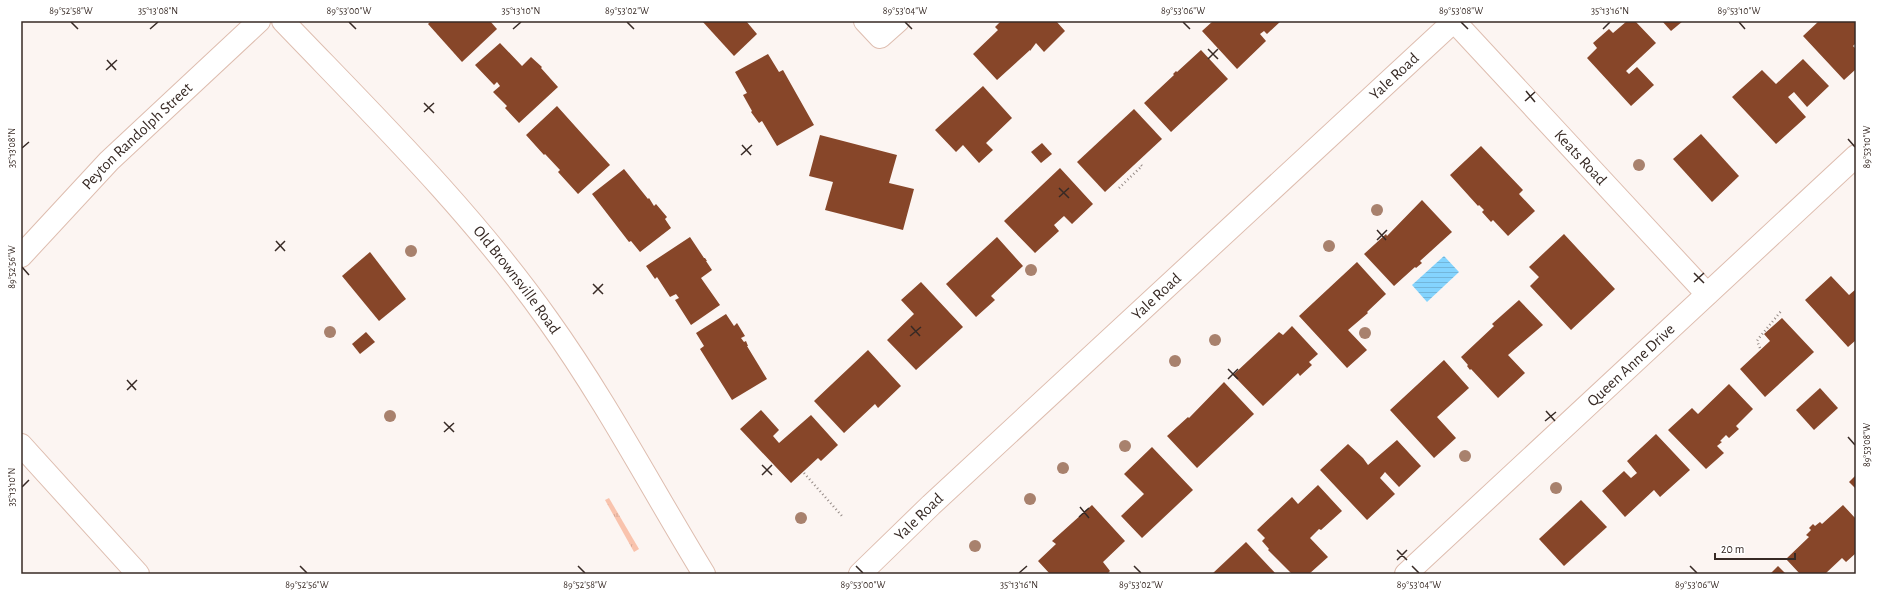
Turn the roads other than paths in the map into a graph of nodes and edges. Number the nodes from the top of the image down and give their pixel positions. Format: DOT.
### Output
graph roads {
  1 [pos="259,21"];
  2 [pos="283,21"];
  3 [pos="865,21"];
  4 [pos="898,21"];
  5 [pos="1454,21"];
  6 [pos="1856,156"];
  7 [pos="21,256"];
  8 [pos="1707,294"];
  9 [pos="21,445"];
  10 [pos="138,574"];
  11 [pos="704,574"];
  12 [pos="860,574"];
  13 [pos="1406,574"];
  1 -- 7 [label="street, Peyton Randolph Street"];
  2 -- 11 [label="street, Old Brownsville Road"];
  3 -- 4 [label="street"];
  5 -- 8 [label="street, Keats Road"];
  5 -- 12 [label="street, Yale Road"];
  6 -- 8 [label="street, Queen Anne Drive"];
  8 -- 13 [label="street, Queen Anne Drive"];
  9 -- 10 [label="street"];
}
